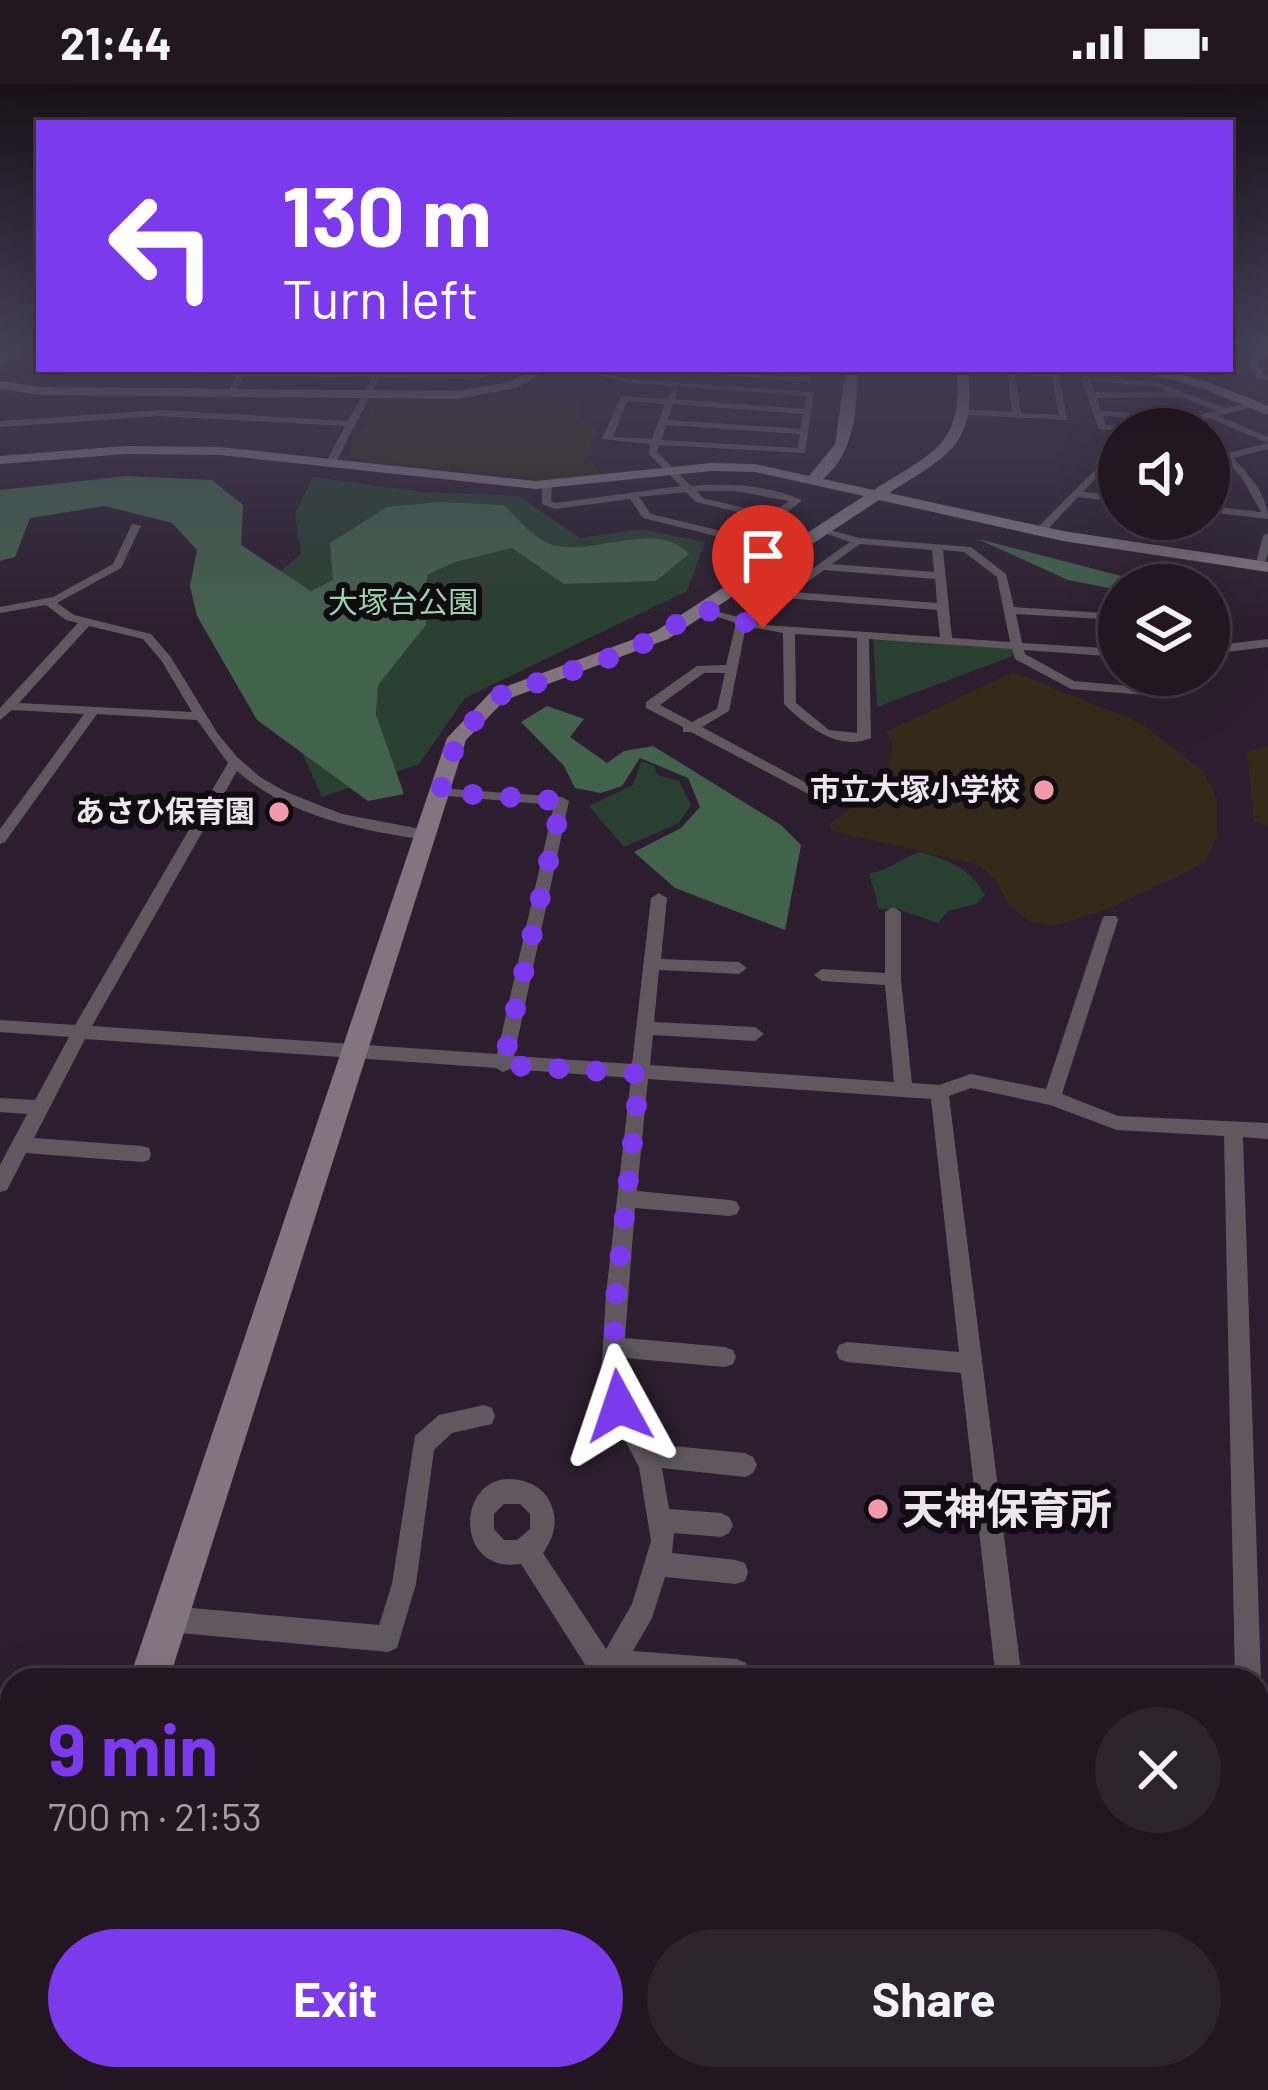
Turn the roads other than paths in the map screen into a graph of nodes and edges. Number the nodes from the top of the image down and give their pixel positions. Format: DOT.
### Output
graph roads {
  1 [pos="342,441"];
  2 [pos="626,441"];
  3 [pos="804,441"];
  4 [pos="845,441"];
  5 [pos="953,441"];
  6 [pos="654,443"];
  7 [pos="1268,443"];
  8 [pos="1230,456"];
  9 [pos="1230,457"];
  10 [pos="0,460"];
  11 [pos="330,464"];
  12 [pos="669,471"];
  13 [pos="1098,472"];
  14 [pos="1263,476"];
  15 [pos="1246,477"];
  16 [pos="814,479"];
  17 [pos="547,485"];
  18 [pos="687,488"];
  19 [pos="877,494"];
  20 [pos="1077,494"];
  21 [pos="1098,496"];
  22 [pos="634,497"];
  23 [pos="1264,501"];
  24 [pos="1230,511"];
  25 [pos="1268,516"];
  26 [pos="775,518"];
  27 [pos="136,526"];
  28 [pos="823,530"];
  29 [pos="1040,531"];
  30 [pos="1268,539"];
  31 [pos="858,541"];
  32 [pos="937,545"];
  33 [pos="1263,566"];
  34 [pos="825,567"];
  35 [pos="940,576"];
  36 [pos="786,595"];
  37 [pos="47,601"];
  38 [pos="943,607"];
  39 [pos="703,609"];
  40 [pos="0,610"];
  41 [pos="1010,610"];
  42 [pos="1098,616"];
  43 [pos="86,622"];
  44 [pos="741,625"];
  45 [pos="789,630"];
  46 [pos="863,634"];
  47 [pos="946,640"];
  48 [pos="1268,643"];
  49 [pos="1230,644"];
  50 [pos="1016,645"];
  51 [pos="1098,651"];
  52 [pos="732,669"];
  53 [pos="1098,687"];
  54 [pos="94,710"];
  55 [pos="4,711"];
  56 [pos="202,716"];
  57 [pos="688,729"];
  58 [pos="236,761"];
  59 [pos="440,792"];
  60 [pos="820,796"];
  61 [pos="426,835"];
  62 [pos="0,838"];
  63 [pos="659,898"];
  64 [pos="893,912"];
  65 [pos="1110,920"];
  66 [pos="652,964"];
  67 [pos="739,968"];
  68 [pos="822,975"];
  69 [pos="893,980"];
  70 [pos="0,1026"];
  71 [pos="645,1028"];
  72 [pos="80,1033"];
  73 [pos="755,1034"];
  74 [pos="355,1054"];
  75 [pos="503,1065"];
  76 [pos="640,1074"];
  77 [pos="904,1090"];
  78 [pos="939,1092"];
  79 [pos="1052,1098"];
  80 [pos="0,1105"];
  81 [pos="41,1108"];
  82 [pos="1233,1128"];
  83 [pos="1268,1131"];
  84 [pos="21,1145"];
  85 [pos="142,1154"];
  86 [pos="0,1184"];
  87 [pos="627,1199"];
  88 [pos="730,1208"];
  89 [pos="614,1347"];
  90 [pos="847,1352"];
  91 [pos="725,1357"];
  92 [pos="970,1364"];
  93 [pos="484,1416"];
  94 [pos="646,1455"];
  95 [pos="746,1465"];
  96 [pos="661,1520"];
  97 [pos="721,1526"];
  98 [pos="526,1549"];
  99 [pos="655,1564"];
  100 [pos="736,1572"];
  101 [pos="169,1619"];
  102 [pos="153,1668"];
  103 [pos="604,1668"];
  104 [pos="609,1668"];
  105 [pos="1008,1668"];
  106 [pos="1248,1668"];
  1 -- 11 [label="street"];
  2 -- 6 [label="street"];
  3 -- 6 [label="street"];
  4 -- 16 [label="street"];
  5 -- 19 [label="street"];
  6 -- 12 [label="street"];
  7 -- 8 [label="street"];
  9 -- 15 [label="street"];
  10 -- 11 [label="street"];
  11 -- 17 [label="street"];
  12 -- 16 [label="street"];
  12 -- 17 [label="street"];
  12 -- 18 [label="street"];
  13 -- 20 [label="street"];
  14 -- 15 [label="street"];
  15 -- 23 [label="street"];
  16 -- 19 [label="street"];
  17 -- 22 [label="street"];
  18 -- 22 [label="street"];
  18 -- 26 [label="street"];
  18 -- 26 [label="street"];
  19 -- 28 [label="street"];
  19 -- 29 [label="street"];
  20 -- 21 [label="street"];
  20 -- 29 [label="street"];
  22 -- 26 [label="street"];
  23 -- 25 [label="street"];
  24 -- 25 [label="street"];
  27 -- 37 [label="street"];
  28 -- 31 [label="street"];
  28 -- 39 [label="street"];
  29 -- 33 [label="street"];
  30 -- 33 [label="street"];
  31 -- 32 [label="street"];
  31 -- 34 [label="street"];
  32 -- 35 [label="street"];
  32 -- 41 [label="street"];
  34 -- 35 [label="street"];
  34 -- 36 [label="street"];
  35 -- 38 [label="street"];
  36 -- 38 [label="street"];
  36 -- 44 [label="street"];
  37 -- 40 [label="street"];
  37 -- 43 [label="street"];
  38 -- 47 [label="street"];
  39 -- 44 [label="street"];
  39 -- 59 [label="street"];
  41 -- 42 [label="street"];
  41 -- 50 [label="street"];
  43 -- 55 [label="street"];
  43 -- 56 [label="street"];
  44 -- 45 [label="street"];
  44 -- 52 [label="street"];
  45 -- 46 [label="street"];
  45 -- 46 [label="street"];
  46 -- 47 [label="street"];
  47 -- 50 [label="street"];
  48 -- 49 [label="street"];
  50 -- 51 [label="street"];
  50 -- 53 [label="street"];
  52 -- 57 [label="street"];
  52 -- 57 [label="street"];
  54 -- 55 [label="street"];
  54 -- 56 [label="street"];
  54 -- 62 [label="street"];
  56 -- 58 [label="street"];
  57 -- 60 [label="street"];
  58 -- 61 [label="street"];
  58 -- 72 [label="street"];
  59 -- 61 [label="street"];
  59 -- 75 [label="street"];
  61 -- 74 [label="street"];
  63 -- 66 [label="street"];
  64 -- 69 [label="street"];
  65 -- 79 [label="street"];
  66 -- 67 [label="street"];
  66 -- 71 [label="street"];
  68 -- 69 [label="street"];
  69 -- 77 [label="street"];
  70 -- 72 [label="street"];
  71 -- 73 [label="street"];
  71 -- 76 [label="street"];
  72 -- 74 [label="street"];
  72 -- 81 [label="street"];
  74 -- 75 [label="street"];
  74 -- 101 [label="street"];
  75 -- 76 [label="street"];
  76 -- 77 [label="street"];
  76 -- 87 [label="street"];
  77 -- 78 [label="street"];
  78 -- 79 [label="street"];
  78 -- 92 [label="street"];
  79 -- 82 [label="street"];
  80 -- 81 [label="street"];
  81 -- 84 [label="street"];
  82 -- 83 [label="street"];
  82 -- 106 [label="street"];
  84 -- 85 [label="street"];
  84 -- 86 [label="street"];
  87 -- 88 [label="street"];
  87 -- 89 [label="street"];
  89 -- 91 [label="street"];
  89 -- 94 [label="street"];
  90 -- 92 [label="street"];
  92 -- 105 [label="street"];
  93 -- 101 [label="street"];
  94 -- 95 [label="street"];
  94 -- 96 [label="street"];
  96 -- 97 [label="street"];
  96 -- 99 [label="street"];
  98 -- 103 [label="street"];
  99 -- 100 [label="street"];
  99 -- 104 [label="street"];
  101 -- 102 [label="street"];
}
